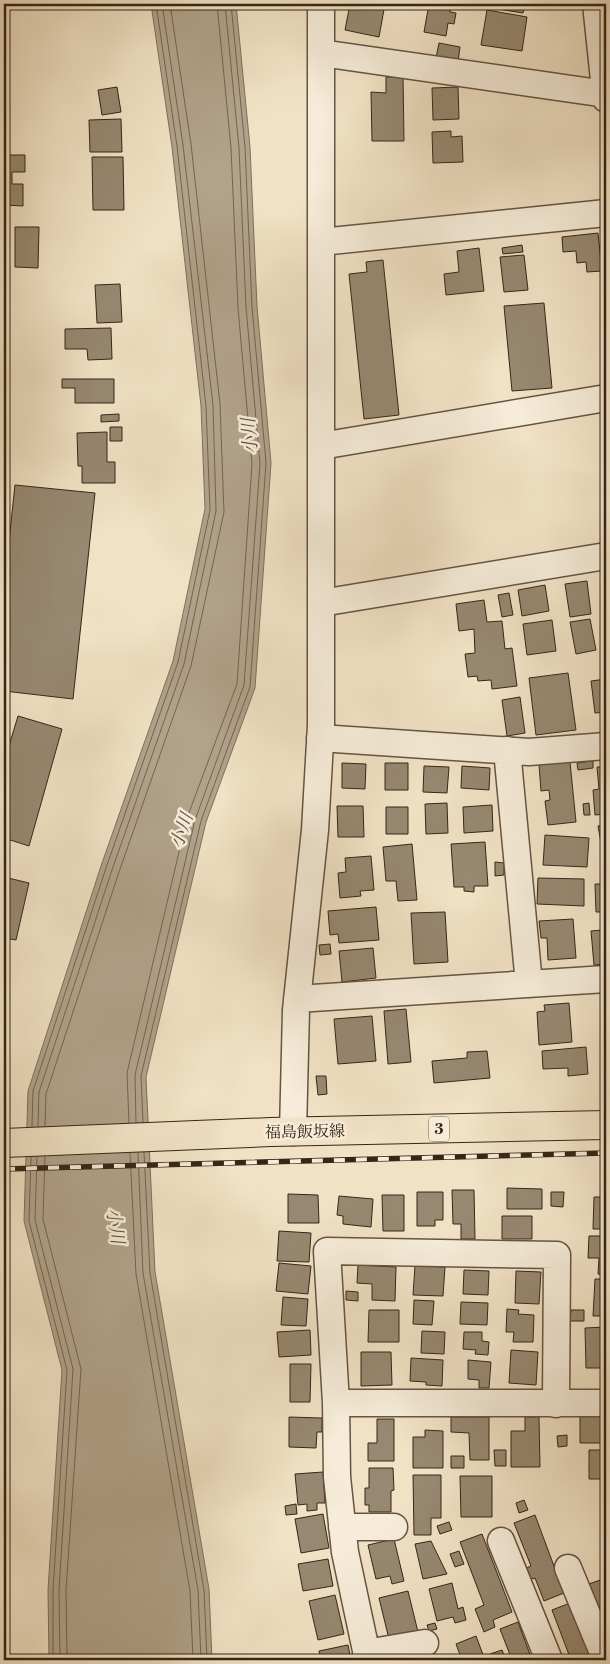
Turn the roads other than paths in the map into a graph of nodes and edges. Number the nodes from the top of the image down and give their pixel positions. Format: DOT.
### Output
graph roads {
  1 [pos="321,4"];
  2 [pos="596,4"];
  3 [pos="321,53"];
  4 [pos="606,94"];
  5 [pos="606,99"];
  6 [pos="606,213"];
  7 [pos="321,242"];
  8 [pos="606,398"];
  9 [pos="321,446"];
  10 [pos="606,556"];
  11 [pos="321,603"];
  12 [pos="320,738"];
  13 [pos="606,746"];
  14 [pos="507,750"];
  15 [pos="606,979"];
  16 [pos="529,984"];
  17 [pos="297,999"];
  18 [pos="606,1125"];
  19 [pos="282,1132"];
  20 [pos="4,1143"];
  21 [pos="336,1403"];
  22 [pos="606,1403"];
  23 [pos="556,1404"];
  24 [pos="342,1527"];
  25 [pos="394,1527"];
  26 [pos="501,1541"];
  27 [pos="568,1568"];
  28 [pos="425,1644"];
  29 [pos="367,1657"];
  30 [pos="549,1660"];
  31 [pos="606,1660"];
  1 -- 3 [label="street"];
  2 -- 4 [label="street"];
  3 -- 4 [label="street"];
  3 -- 7 [label="street"];
  4 -- 5 [label="street"];
  6 -- 7 [label="street"];
  7 -- 9 [label="street"];
  8 -- 9 [label="street"];
  9 -- 11 [label="street"];
  10 -- 11 [label="street"];
  11 -- 12 [label="street"];
  12 -- 14 [label="street"];
  12 -- 17 [label="street"];
  13 -- 14 [label="street"];
  14 -- 16 [label="street"];
  15 -- 16 [label="street"];
  16 -- 17 [label="street"];
  17 -- 19 [label="street"];
  18 -- 19 [label="main road, 福島飯坂線 / 3"];
  19 -- 20 [label="main road, 福島飯坂線 / 3"];
  21 -- 23 [label="street"];
  21 -- 23 [label="street"];
  21 -- 24 [label="street"];
  22 -- 23 [label="street"];
  24 -- 25 [label="street"];
  24 -- 29 [label="street"];
  26 -- 30 [label="street"];
  27 -- 31 [label="street"];
  28 -- 29 [label="street"];
}
